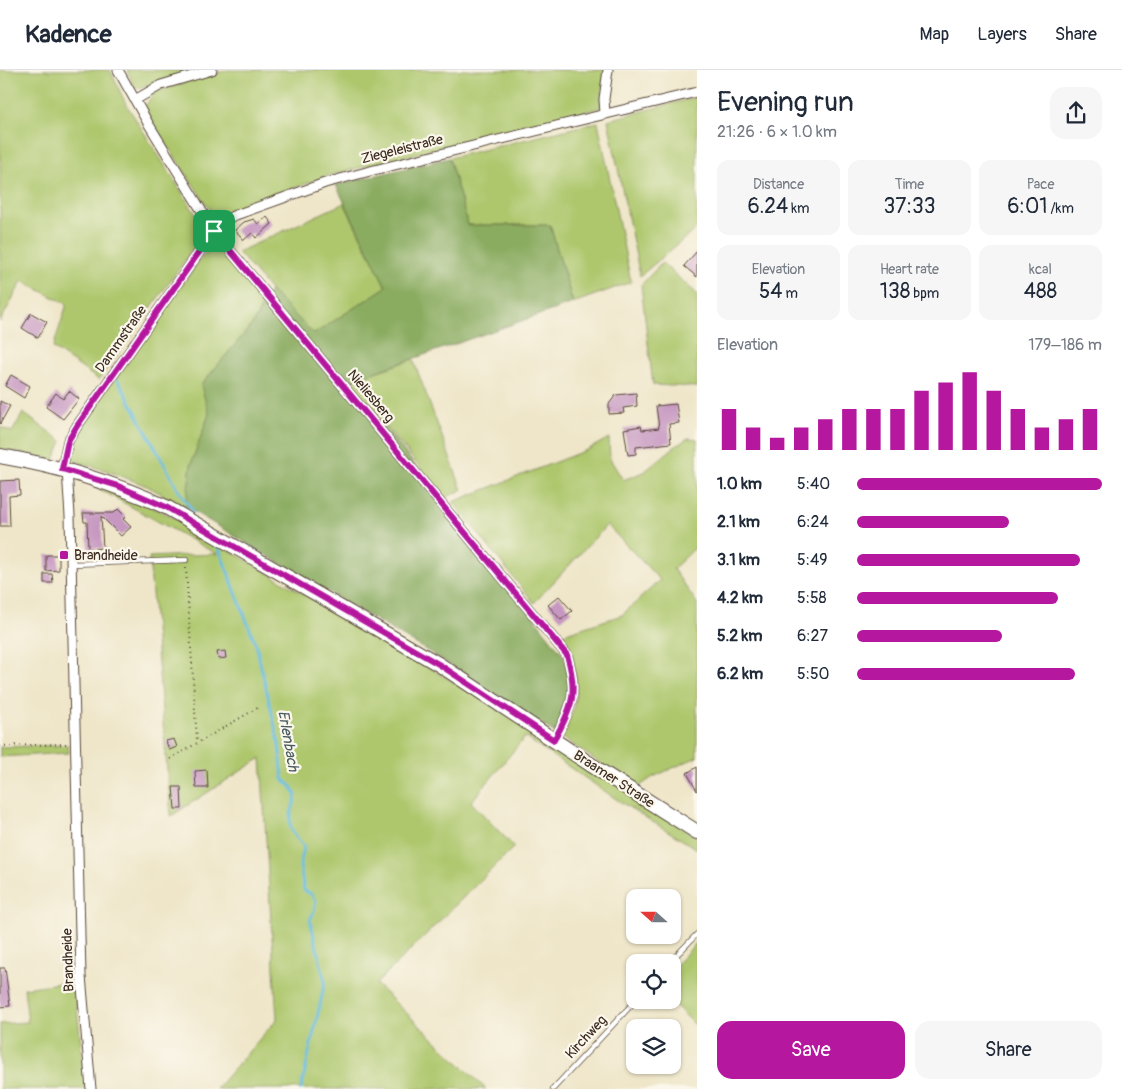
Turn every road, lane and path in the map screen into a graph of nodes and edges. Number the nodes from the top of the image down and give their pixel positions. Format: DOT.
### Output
graph roads {
  1 [pos="118,70"];
  2 [pos="212,70"];
  3 [pos="608,70"];
  4 [pos="697,92"];
  5 [pos="136,100"];
  6 [pos="605,114"];
  7 [pos="214,231"];
  8 [pos="0,456"];
  9 [pos="64,469"];
  10 [pos="186,560"];
  11 [pos="70,564"];
  12 [pos="259,707"];
  13 [pos="554,740"];
  14 [pos="197,742"];
  15 [pos="75,744"];
  16 [pos="0,746"];
  17 [pos="170,759"];
  18 [pos="697,832"];
  19 [pos="697,934"];
  20 [pos="678,954"];
  21 [pos="628,1009"];
  22 [pos="91,1089"];
  23 [pos="553,1089"];
  1 -- 5 [label="street, Nieliesberg"];
  2 -- 5 [label="street"];
  3 -- 6 [label="street"];
  4 -- 6 [label="street, Ziegeleistraße"];
  5 -- 7 [label="street, Nieliesberg"];
  6 -- 7 [label="street, Ziegeleistraße"];
  7 -- 9 [label="street, Dammstraße"];
  7 -- 13 [label="street, Nieliesberg"];
  8 -- 9 [label="street, Braamer Straße"];
  9 -- 11 [label="street, Brandheide"];
  9 -- 13 [label="street, Braamer Straße"];
  10 -- 11 [label="lane"];
  10 -- 14 [label="path"];
  11 -- 15 [label="street, Brandheide"];
  12 -- 14 [label="path"];
  13 -- 18 [label="street, Braamer Straße"];
  14 -- 17 [label="path"];
  15 -- 16 [label="path"];
  15 -- 22 [label="street, Brandheide"];
  19 -- 20 [label="lane"];
  21 -- 23 [label="lane, Kirchweg"];
}
